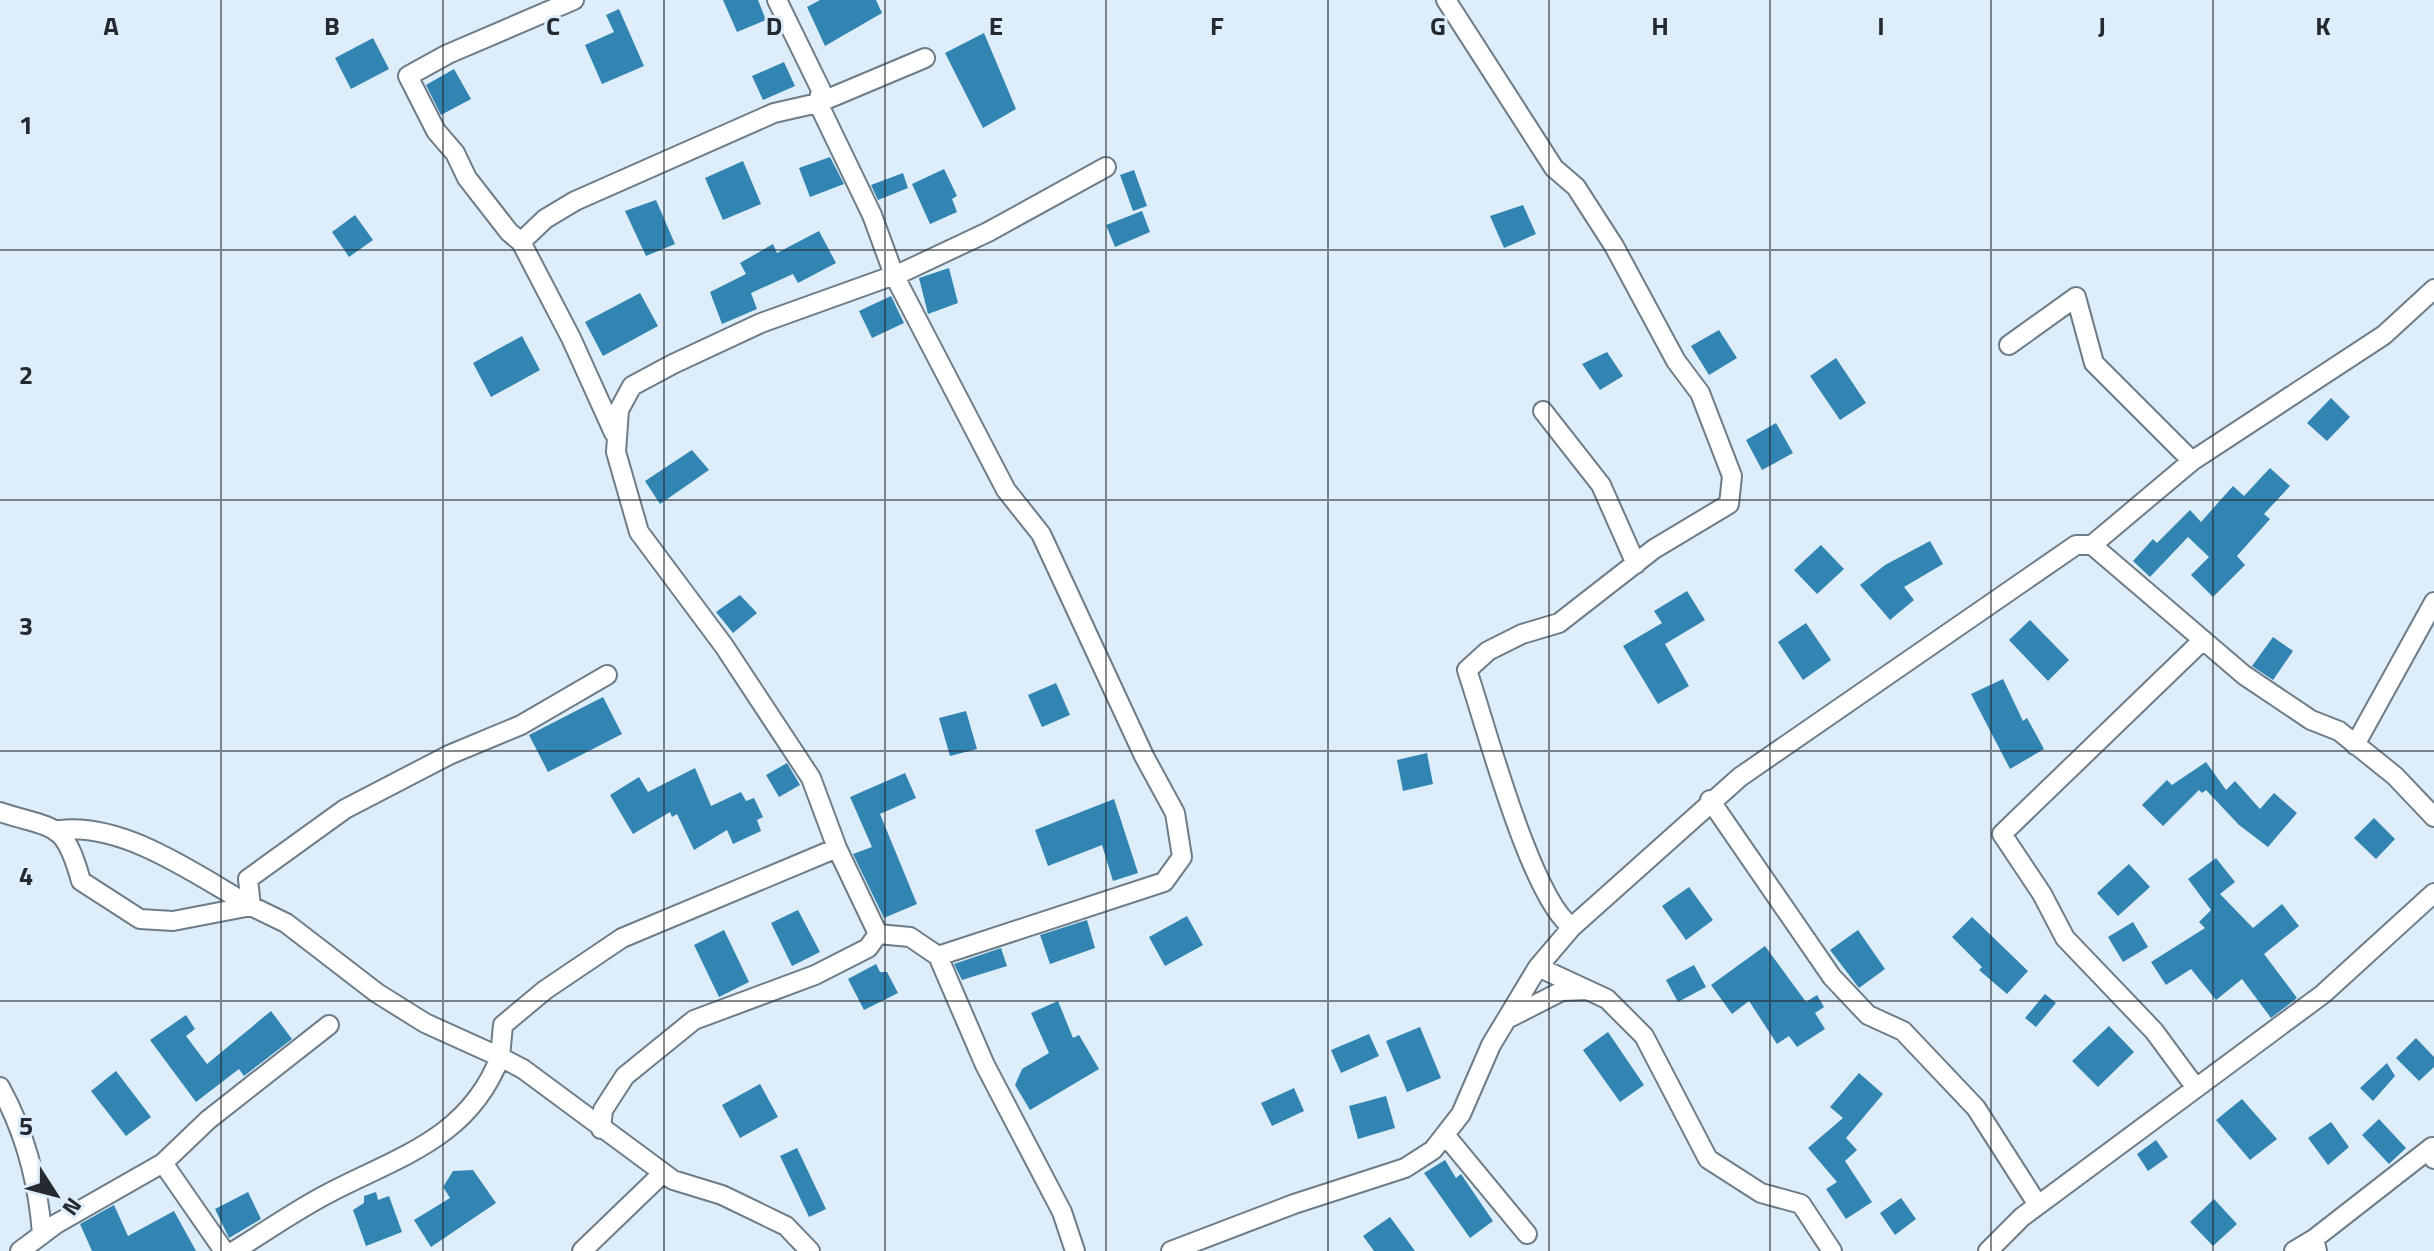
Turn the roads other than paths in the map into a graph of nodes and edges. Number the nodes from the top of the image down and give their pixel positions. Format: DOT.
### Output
graph roads {
  1 [pos="574,0"];
  2 [pos="777,0"];
  3 [pos="1446,0"];
  4 [pos="925,58"];
  5 [pos="818,103"];
  6 [pos="1106,167"];
  7 [pos="521,242"];
  8 [pos="894,275"];
  9 [pos="2434,289"];
  10 [pos="2009,345"];
  11 [pos="1543,411"];
  12 [pos="617,444"];
  13 [pos="2192,461"];
  14 [pos="2092,545"];
  15 [pos="1636,564"];
  16 [pos="2434,602"];
  17 [pos="2203,640"];
  18 [pos="607,675"];
  19 [pos="2355,745"];
  20 [pos="1710,800"];
  21 [pos="0,812"];
  22 [pos="2434,817"];
  23 [pos="60,830"];
  24 [pos="837,848"];
  25 [pos="2434,893"];
  26 [pos="251,906"];
  27 [pos="1572,927"];
  28 [pos="878,934"];
  29 [pos="938,956"];
  30 [pos="1538,967"];
  31 [pos="1590,989"];
  32 [pos="1510,1018"];
  33 [pos="329,1025"];
  34 [pos="500,1057"];
  35 [pos="0,1087"];
  36 [pos="2196,1088"];
  37 [pos="601,1129"];
  38 [pos="1446,1136"];
  39 [pos="2433,1150"];
  40 [pos="163,1163"];
  41 [pos="663,1173"];
  42 [pos="2038,1205"];
  43 [pos="42,1234"];
  44 [pos="1527,1234"];
  45 [pos="2315,1245"];
  46 [pos="24,1250"];
  47 [pos="224,1251"];
  48 [pos="234,1251"];
  49 [pos="582,1251"];
  50 [pos="810,1251"];
  51 [pos="1075,1251"];
  52 [pos="1171,1251"];
  53 [pos="1832,1251"];
  54 [pos="1988,1251"];
  55 [pos="2294,1251"];
  1 -- 7 [label="street"];
  2 -- 5 [label="street"];
  3 -- 15 [label="street"];
  4 -- 5 [label="street"];
  5 -- 7 [label="street"];
  5 -- 8 [label="street"];
  6 -- 8 [label="street"];
  7 -- 12 [label="street"];
  8 -- 12 [label="street"];
  8 -- 29 [label="street"];
  9 -- 13 [label="street"];
  10 -- 13 [label="street"];
  11 -- 15 [label="street"];
  12 -- 24 [label="street"];
  13 -- 14 [label="street"];
  14 -- 17 [label="street"];
  14 -- 20 [label="street"];
  15 -- 27 [label="street"];
  16 -- 19 [label="street"];
  17 -- 19 [label="street"];
  17 -- 36 [label="street"];
  18 -- 26 [label="street"];
  19 -- 22 [label="street"];
  20 -- 27 [label="street"];
  20 -- 42 [label="street"];
  21 -- 23 [label="street"];
  23 -- 26 [label="street"];
  23 -- 26 [label="street"];
  24 -- 28 [label="street"];
  24 -- 34 [label="street"];
  25 -- 36 [label="street"];
  26 -- 34 [label="street"];
  27 -- 30 [label="street"];
  28 -- 29 [label="street"];
  28 -- 37 [label="street"];
  29 -- 51 [label="street"];
  30 -- 31 [label="street"];
  30 -- 32 [label="street"];
  31 -- 32 [label="street"];
  31 -- 53 [label="street"];
  32 -- 38 [label="street"];
  33 -- 40 [label="street"];
  34 -- 37 [label="street"];
  34 -- 48 [label="street"];
  35 -- 43 [label="street"];
  36 -- 42 [label="street"];
  37 -- 41 [label="street"];
  38 -- 44 [label="street"];
  38 -- 52 [label="street"];
  39 -- 45 [label="street"];
  40 -- 43 [label="street"];
  40 -- 47 [label="street"];
  41 -- 49 [label="street"];
  41 -- 50 [label="street"];
  42 -- 54 [label="street"];
  43 -- 46 [label="street"];
  45 -- 55 [label="street"];
}
